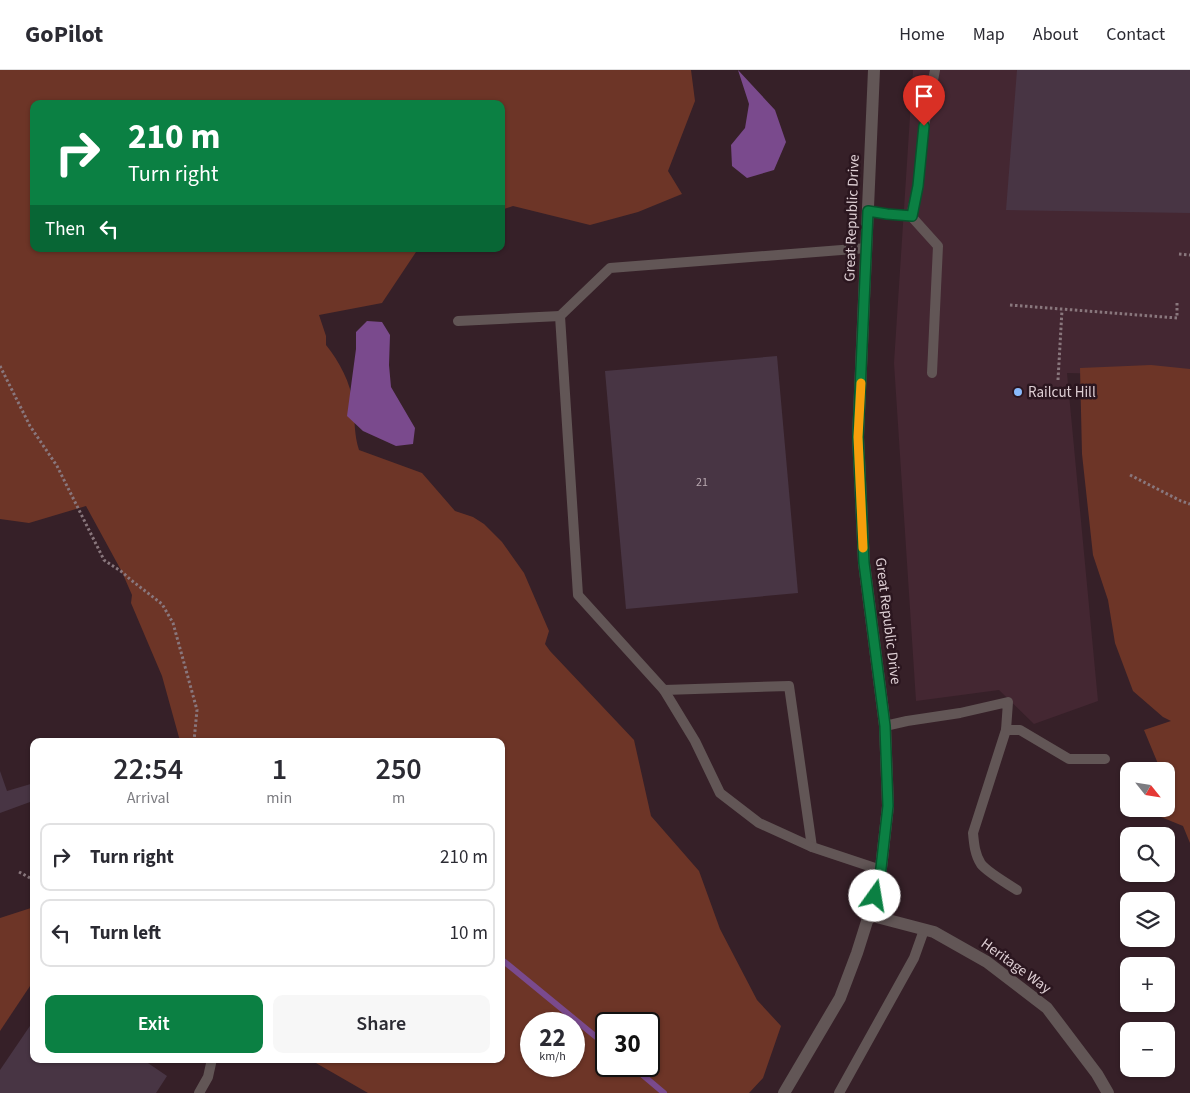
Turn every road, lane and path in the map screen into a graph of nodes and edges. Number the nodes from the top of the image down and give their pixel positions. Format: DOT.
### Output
graph roads {
  1 [pos="874,70"];
  2 [pos="935,70"];
  3 [pos="868,211"];
  4 [pos="912,216"];
  5 [pos="867,248"];
  6 [pos="1179,254"];
  7 [pos="1190,255"];
  8 [pos="1177,301"];
  9 [pos="1010,305"];
  10 [pos="1062,310"];
  11 [pos="560,316"];
  12 [pos="458,321"];
  13 [pos="0,366"];
  14 [pos="932,373"];
  15 [pos="1058,380"];
  16 [pos="1130,474"];
  17 [pos="1190,504"];
  18 [pos="664,690"];
  19 [pos="885,726"];
  20 [pos="1006,730"];
  21 [pos="194,738"];
  22 [pos="1105,759"];
  23 [pos="812,847"];
  24 [pos="881,870"];
  25 [pos="19,872"];
  26 [pos="30,878"];
  27 [pos="1017,890"];
  28 [pos="870,915"];
  29 [pos="924,930"];
  30 [pos="211,1063"];
  31 [pos="199,1093"];
  32 [pos="784,1093"];
  33 [pos="840,1093"];
  34 [pos="1108,1093"];
  1 -- 3 [label="street, Great Republic Drive"];
  2 -- 4 [label="lane"];
  3 -- 4 [label="lane"];
  3 -- 5 [label="street, Great Republic Drive"];
  4 -- 14 [label="lane"];
  5 -- 11 [label="lane"];
  5 -- 19 [label="street, Great Republic Drive"];
  6 -- 7 [label="path"];
  8 -- 10 [label="path"];
  9 -- 10 [label="path"];
  10 -- 15 [label="path"];
  11 -- 12 [label="lane"];
  11 -- 18 [label="lane"];
  13 -- 21 [label="path"];
  16 -- 17 [label="path"];
  18 -- 23 [label="lane"];
  18 -- 23 [label="lane"];
  19 -- 20 [label="lane"];
  19 -- 24 [label="street, Great Republic Drive"];
  20 -- 22 [label="lane"];
  20 -- 27 [label="lane"];
  23 -- 24 [label="lane"];
  24 -- 28 [label="street, Great Republic Drive"];
  25 -- 26 [label="path"];
  28 -- 29 [label="street, Heritage Way"];
  28 -- 32 [label="street, Great Republic Drive"];
  29 -- 33 [label="lane"];
  29 -- 34 [label="street, Heritage Way"];
  30 -- 31 [label="lane"];
}
